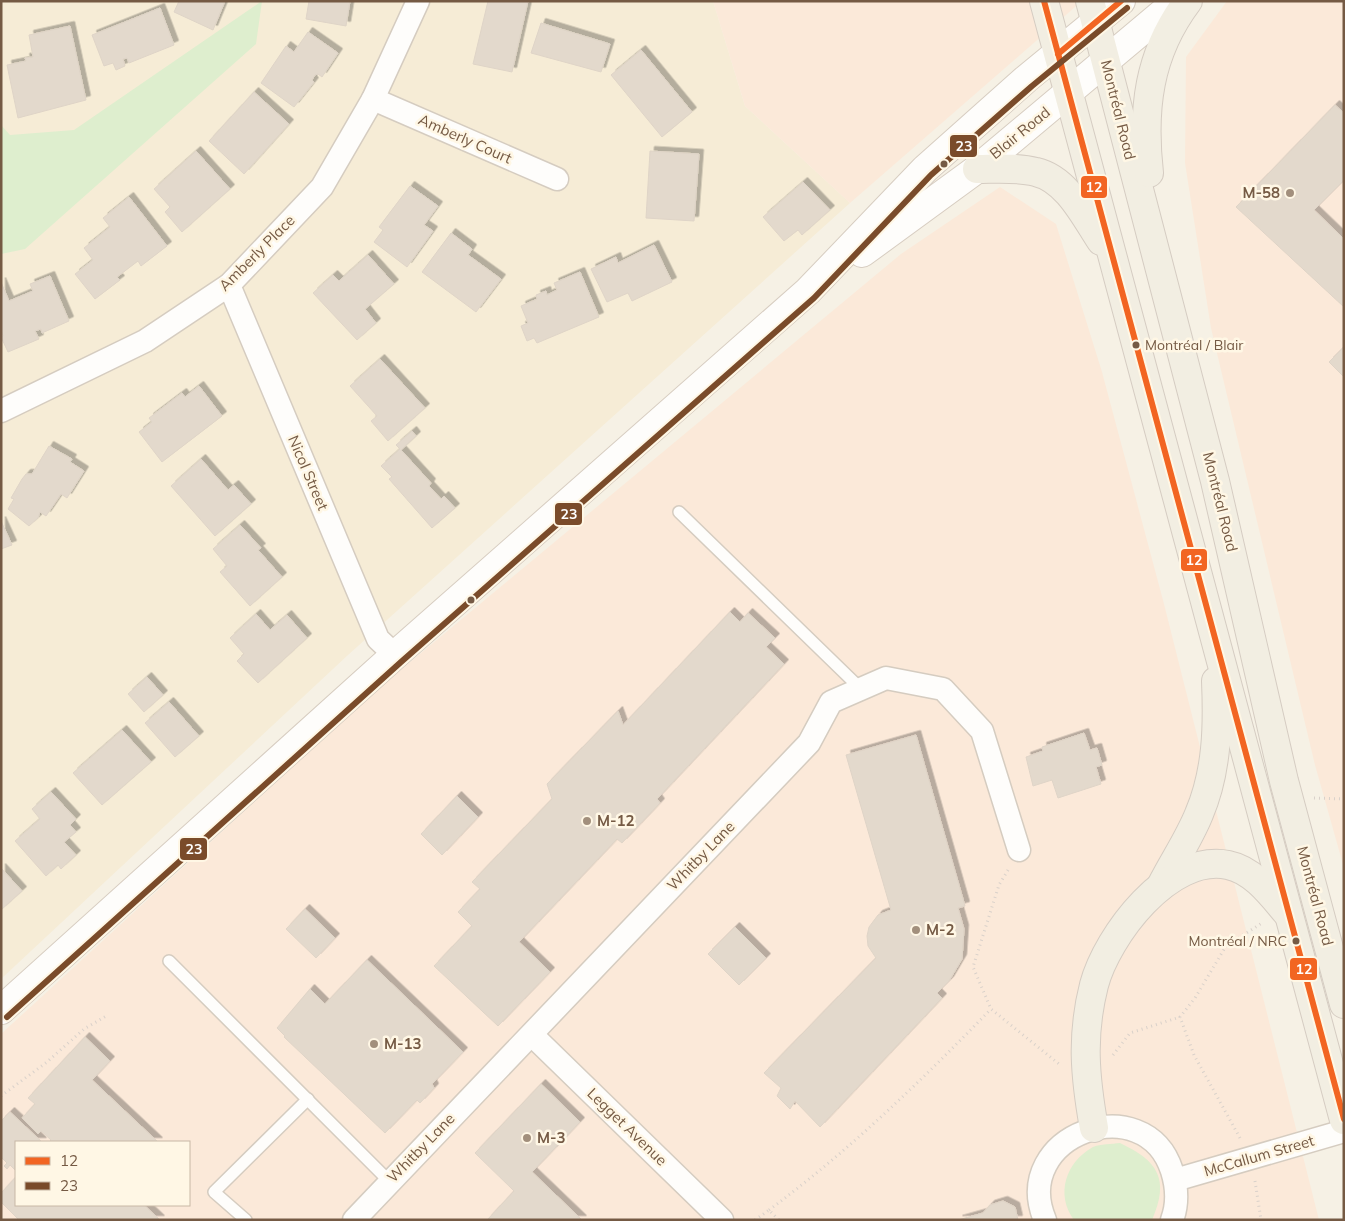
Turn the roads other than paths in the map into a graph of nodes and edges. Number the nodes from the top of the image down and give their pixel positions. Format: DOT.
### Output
graph roads {
  1 [pos="418,1"];
  2 [pos="1044,1"];
  3 [pos="1121,1"];
  4 [pos="1177,1"];
  5 [pos="1188,1"];
  6 [pos="1093,12"];
  7 [pos="1058,54"];
  8 [pos="1106,62"];
  9 [pos="1069,94"];
  10 [pos="373,99"];
  11 [pos="977,169"];
  12 [pos="557,179"];
  13 [pos="1112,258"];
  14 [pos="1158,269"];
  15 [pos="229,285"];
  16 [pos="808,291"];
  17 [pos="1,411"];
  18 [pos="679,512"];
  19 [pos="1213,630"];
  20 [pos="395,656"];
  21 [pos="861,689"];
  22 [pos="1019,850"];
  23 [pos="1161,886"];
  24 [pos="1290,916"];
  25 [pos="170,961"];
  26 [pos="1344,1004"];
  27 [pos="1,1010"];
  28 [pos="532,1035"];
  29 [pos="308,1099"];
  30 [pos="1344,1120"];
  31 [pos="1094,1128"];
  32 [pos="1344,1131"];
  33 [pos="1175,1180"];
  34 [pos="389,1181"];
  35 [pos="246,1220"];
  36 [pos="354,1220"];
  37 [pos="722,1220"];
  38 [pos="1044,1220"];
  39 [pos="1172,1220"];
  1 -- 10 [label="street, Amberly Place"];
  2 -- 7 [label="main road, Montréal Road"];
  3 -- 6 [label="street, Blair Road"];
  4 -- 8 [label="street, Blair Road"];
  5 -- 14 [label="main road"];
  6 -- 7 [label="street, Blair Road"];
  6 -- 8 [label="main road, Montréal Road"];
  7 -- 9 [label="main road, Montréal Road"];
  7 -- 16 [label="street, Blair Road"];
  8 -- 9 [label="street, Blair Road"];
  8 -- 14 [label="main road, Montréal Road"];
  9 -- 11 [label="street, Blair Road"];
  9 -- 13 [label="main road, Montréal Road"];
  10 -- 12 [label="street, Amberly Court"];
  10 -- 15 [label="street, Amberly Place"];
  11 -- 13 [label="main road"];
  11 -- 16 [label="street, Blair Road"];
  13 -- 19 [label="main road, Montréal Road"];
  14 -- 26 [label="main road, Montréal Road"];
  15 -- 17 [label="street, Amberly Place"];
  15 -- 20 [label="street, Nicol Street"];
  16 -- 20 [label="street, Blair Road"];
  18 -- 21 [label="lane"];
  19 -- 23 [label="main road"];
  19 -- 24 [label="main road, Montréal Road"];
  20 -- 27 [label="street, Blair Road"];
  21 -- 22 [label="street, Whitby Lane"];
  21 -- 28 [label="street, Whitby Lane"];
  23 -- 24 [label="main road"];
  23 -- 31 [label="main road"];
  24 -- 30 [label="main road, Montréal Road"];
  25 -- 29 [label="lane"];
  28 -- 34 [label="street, Whitby Lane"];
  28 -- 37 [label="street, Legget Avenue"];
  29 -- 34 [label="lane"];
  29 -- 35 [label="lane"];
  31 -- 33 [label="street"];
  31 -- 38 [label="street"];
  32 -- 33 [label="street, McCallum Street"];
  33 -- 39 [label="street"];
  34 -- 36 [label="street, Whitby Lane"];
}
